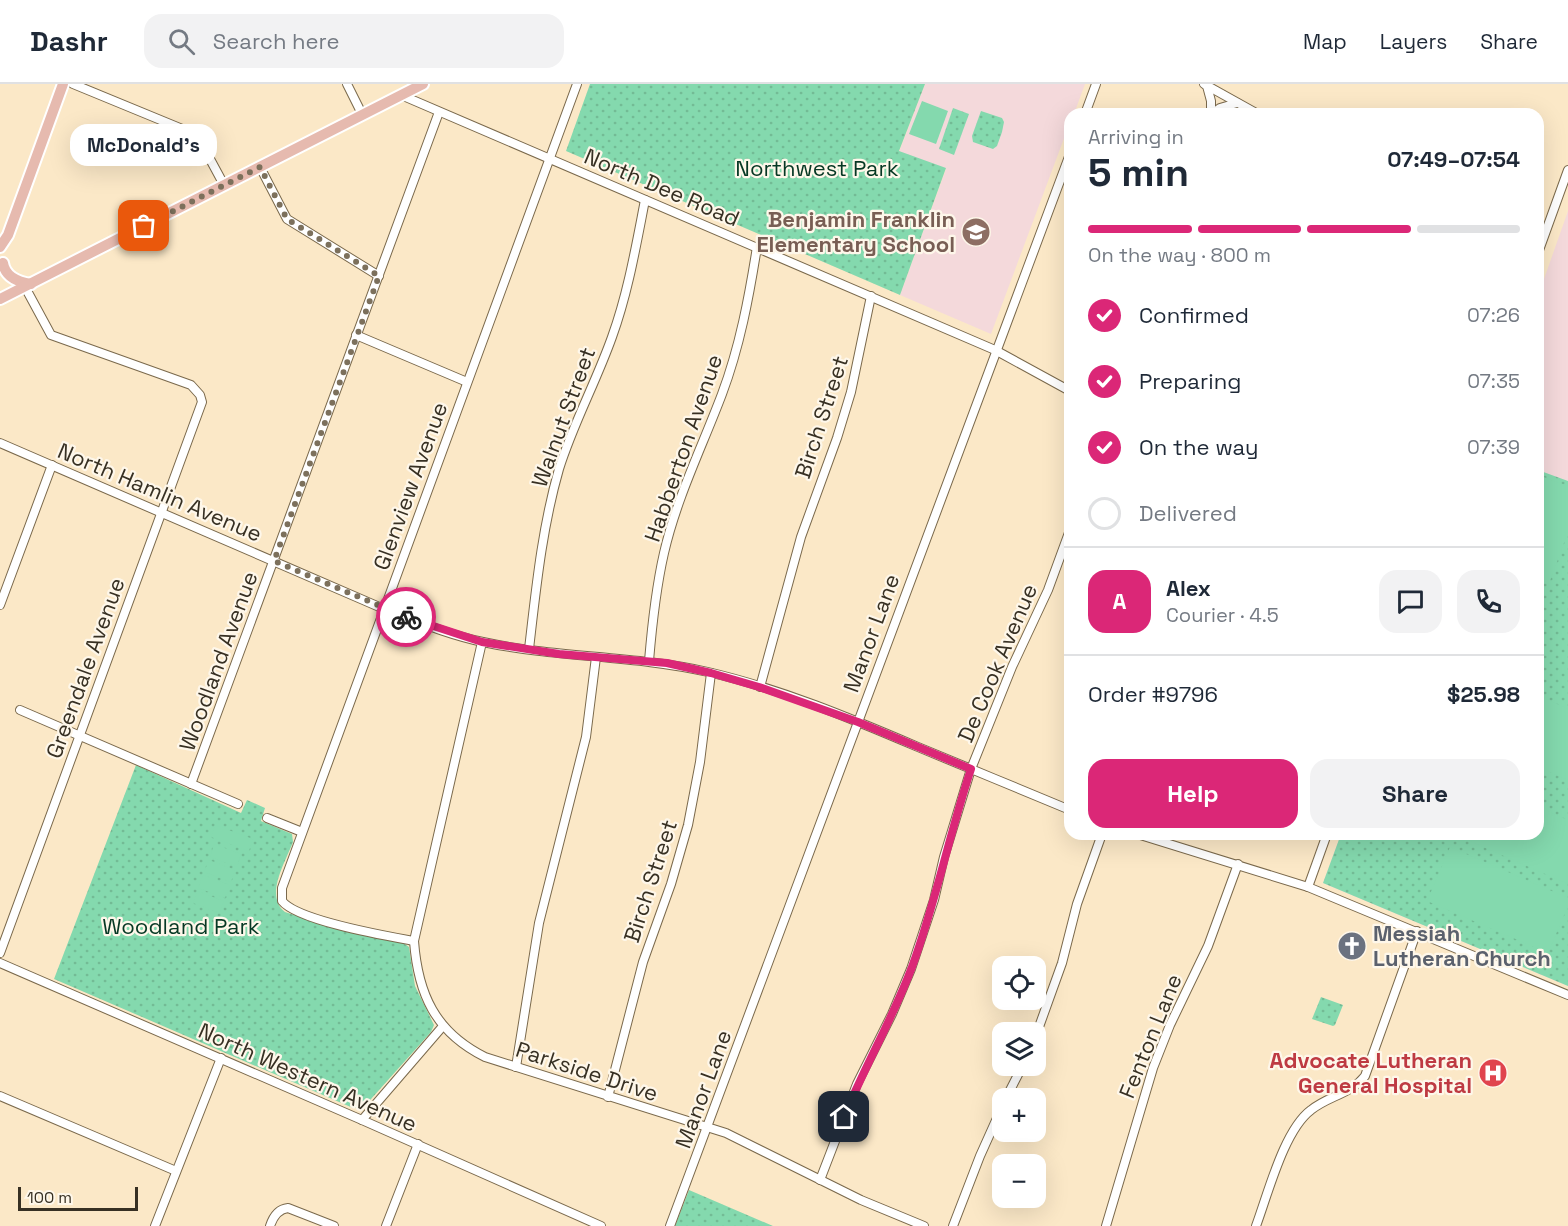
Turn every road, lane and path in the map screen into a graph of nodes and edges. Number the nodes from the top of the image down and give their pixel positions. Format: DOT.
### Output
graph roads {
  1 [pos="63,84"];
  2 [pos="73,84"];
  3 [pos="347,84"];
  4 [pos="423,84"];
  5 [pos="577,84"];
  6 [pos="1096,84"];
  7 [pos="1205,85"];
  8 [pos="401,95"];
  9 [pos="1237,103"];
  10 [pos="1087,108"];
  11 [pos="1211,108"];
  12 [pos="1221,108"];
  13 [pos="1247,108"];
  14 [pos="439,112"];
  15 [pos="362,114"];
  16 [pos="549,158"];
  17 [pos="260,167"];
  18 [pos="1064,170"];
  19 [pos="1568,170"];
  20 [pos="224,185"];
  21 [pos="645,200"];
  22 [pos="1544,224"];
  23 [pos="1548,225"];
  24 [pos="8,235"];
  25 [pos="1544,236"];
  26 [pos="0,247"];
  27 [pos="757,247"];
  28 [pos="2,267"];
  29 [pos="379,276"];
  30 [pos="28,285"];
  31 [pos="871,296"];
  32 [pos="0,299"];
  33 [pos="356,335"];
  34 [pos="995,350"];
  35 [pos="467,382"];
  36 [pos="1064,388"];
  37 [pos="0,443"];
  38 [pos="52,465"];
  39 [pos="162,512"];
  40 [pos="1064,546"];
  41 [pos="274,561"];
  42 [pos="0,605"];
  43 [pos="384,609"];
  44 [pos="482,642"];
  45 [pos="529,649"];
  46 [pos="596,657"];
  47 [pos="649,661"];
  48 [pos="711,673"];
  49 [pos="759,687"];
  50 [pos="20,710"];
  51 [pos="858,722"];
  52 [pos="80,735"];
  53 [pos="971,769"];
  54 [pos="191,784"];
  55 [pos="238,804"];
  56 [pos="1064,808"];
  57 [pos="267,818"];
  58 [pos="302,832"];
  59 [pos="1100,840"];
  60 [pos="1157,840"];
  61 [pos="1325,840"];
  62 [pos="1238,864"];
  63 [pos="1308,887"];
  64 [pos="1417,931"];
  65 [pos="414,941"];
  66 [pos="0,953"];
  67 [pos="0,963"];
  68 [pos="1568,994"];
  69 [pos="1041,1022"];
  70 [pos="443,1026"];
  71 [pos="221,1058"];
  72 [pos="516,1067"];
  73 [pos="0,1096"];
  74 [pos="608,1097"];
  75 [pos="362,1120"];
  76 [pos="708,1128"];
  77 [pos="992,1129"];
  78 [pos="418,1144"];
  79 [pos="176,1171"];
  80 [pos="820,1180"];
  81 [pos="154,1226"];
  82 [pos="270,1226"];
  83 [pos="334,1226"];
  84 [pos="386,1226"];
  85 [pos="601,1226"];
  86 [pos="670,1226"];
  87 [pos="924,1226"];
  88 [pos="953,1226"];
  89 [pos="1106,1226"];
  90 [pos="1256,1226"];
  1 -- 24 [label="main road"];
  2 -- 20 [label="street"];
  3 -- 15 [label="street"];
  4 -- 8 [label="main road"];
  5 -- 16 [label="street, Glenview Avenue"];
  6 -- 10 [label="street"];
  7 -- 9 [label="street"];
  7 -- 11 [label="street"];
  8 -- 14 [label="street, North Dee Road"];
  8 -- 15 [label="main road"];
  9 -- 12 [label="street"];
  9 -- 13 [label="street"];
  14 -- 16 [label="street, North Dee Road"];
  14 -- 29 [label="street, Woodland Avenue"];
  15 -- 17 [label="main road"];
  16 -- 21 [label="street, North Dee Road"];
  16 -- 35 [label="street, Glenview Avenue"];
  17 -- 20 [label="main road"];
  17 -- 29 [label="street"];
  18 -- 34 [label="street, Manor Lane"];
  19 -- 23 [label="street"];
  20 -- 30 [label="main road"];
  21 -- 27 [label="street, North Dee Road"];
  21 -- 45 [label="street, Walnut Street"];
  22 -- 23 [label="street"];
  23 -- 25 [label="street"];
  24 -- 26 [label="main road"];
  24 -- 28 [label="main road"];
  27 -- 31 [label="street, North Dee Road"];
  27 -- 47 [label="street, Habberton Avenue"];
  28 -- 30 [label="main road"];
  29 -- 33 [label="street, Woodland Avenue"];
  30 -- 32 [label="main road"];
  30 -- 39 [label="street, Greendale Avenue"];
  31 -- 34 [label="street, North Dee Road"];
  31 -- 49 [label="street, Birch Street"];
  33 -- 35 [label="street"];
  33 -- 41 [label="street, Woodland Avenue"];
  34 -- 36 [label="street, North Dee Road"];
  34 -- 51 [label="street, Manor Lane"];
  35 -- 43 [label="street, Glenview Avenue"];
  37 -- 38 [label="street, North Hamlin Avenue"];
  38 -- 39 [label="street, North Hamlin Avenue"];
  38 -- 42 [label="street"];
  39 -- 41 [label="street, North Hamlin Avenue"];
  39 -- 52 [label="street, Greendale Avenue"];
  40 -- 53 [label="street, De Cook Avenue"];
  41 -- 43 [label="street, North Hamlin Avenue"];
  41 -- 54 [label="street, Woodland Avenue"];
  43 -- 44 [label="street, North Hamlin Avenue"];
  43 -- 58 [label="street, Glenview Avenue"];
  44 -- 45 [label="street, North Hamlin Avenue"];
  44 -- 65 [label="street"];
  45 -- 46 [label="street, North Hamlin Avenue"];
  46 -- 47 [label="street, North Hamlin Avenue"];
  46 -- 72 [label="street"];
  47 -- 48 [label="street, North Hamlin Avenue"];
  48 -- 49 [label="street, North Hamlin Avenue"];
  48 -- 74 [label="street, Birch Street"];
  49 -- 51 [label="street, North Hamlin Avenue"];
  50 -- 52 [label="street"];
  51 -- 53 [label="street, North Hamlin Avenue"];
  51 -- 76 [label="street, Manor Lane"];
  52 -- 54 [label="street"];
  52 -- 66 [label="street, Greendale Avenue"];
  53 -- 56 [label="street, North Hamlin Avenue"];
  53 -- 80 [label="street, De Cook Avenue"];
  54 -- 55 [label="street"];
  57 -- 58 [label="street"];
  58 -- 65 [label="street, Glenview Avenue"];
  59 -- 69 [label="street"];
  60 -- 62 [label="street"];
  61 -- 63 [label="street"];
  62 -- 63 [label="street"];
  62 -- 89 [label="street, Fenton Lane"];
  63 -- 64 [label="street"];
  64 -- 68 [label="street"];
  64 -- 90 [label="street"];
  65 -- 70 [label="street"];
  67 -- 71 [label="street, North Western Avenue"];
  70 -- 72 [label="street, Parkside Drive"];
  70 -- 75 [label="street"];
  71 -- 75 [label="street, North Western Avenue"];
  71 -- 79 [label="street"];
  72 -- 74 [label="street, Parkside Drive"];
  73 -- 79 [label="street"];
  74 -- 76 [label="street, Parkside Drive"];
  75 -- 78 [label="street, North Western Avenue"];
  76 -- 80 [label="street, Parkside Drive"];
  76 -- 86 [label="street, Manor Lane"];
  77 -- 88 [label="street"];
  78 -- 84 [label="street"];
  78 -- 85 [label="street, North Western Avenue"];
  79 -- 81 [label="street"];
  80 -- 87 [label="street, Parkside Drive"];
  82 -- 83 [label="street"];
}
